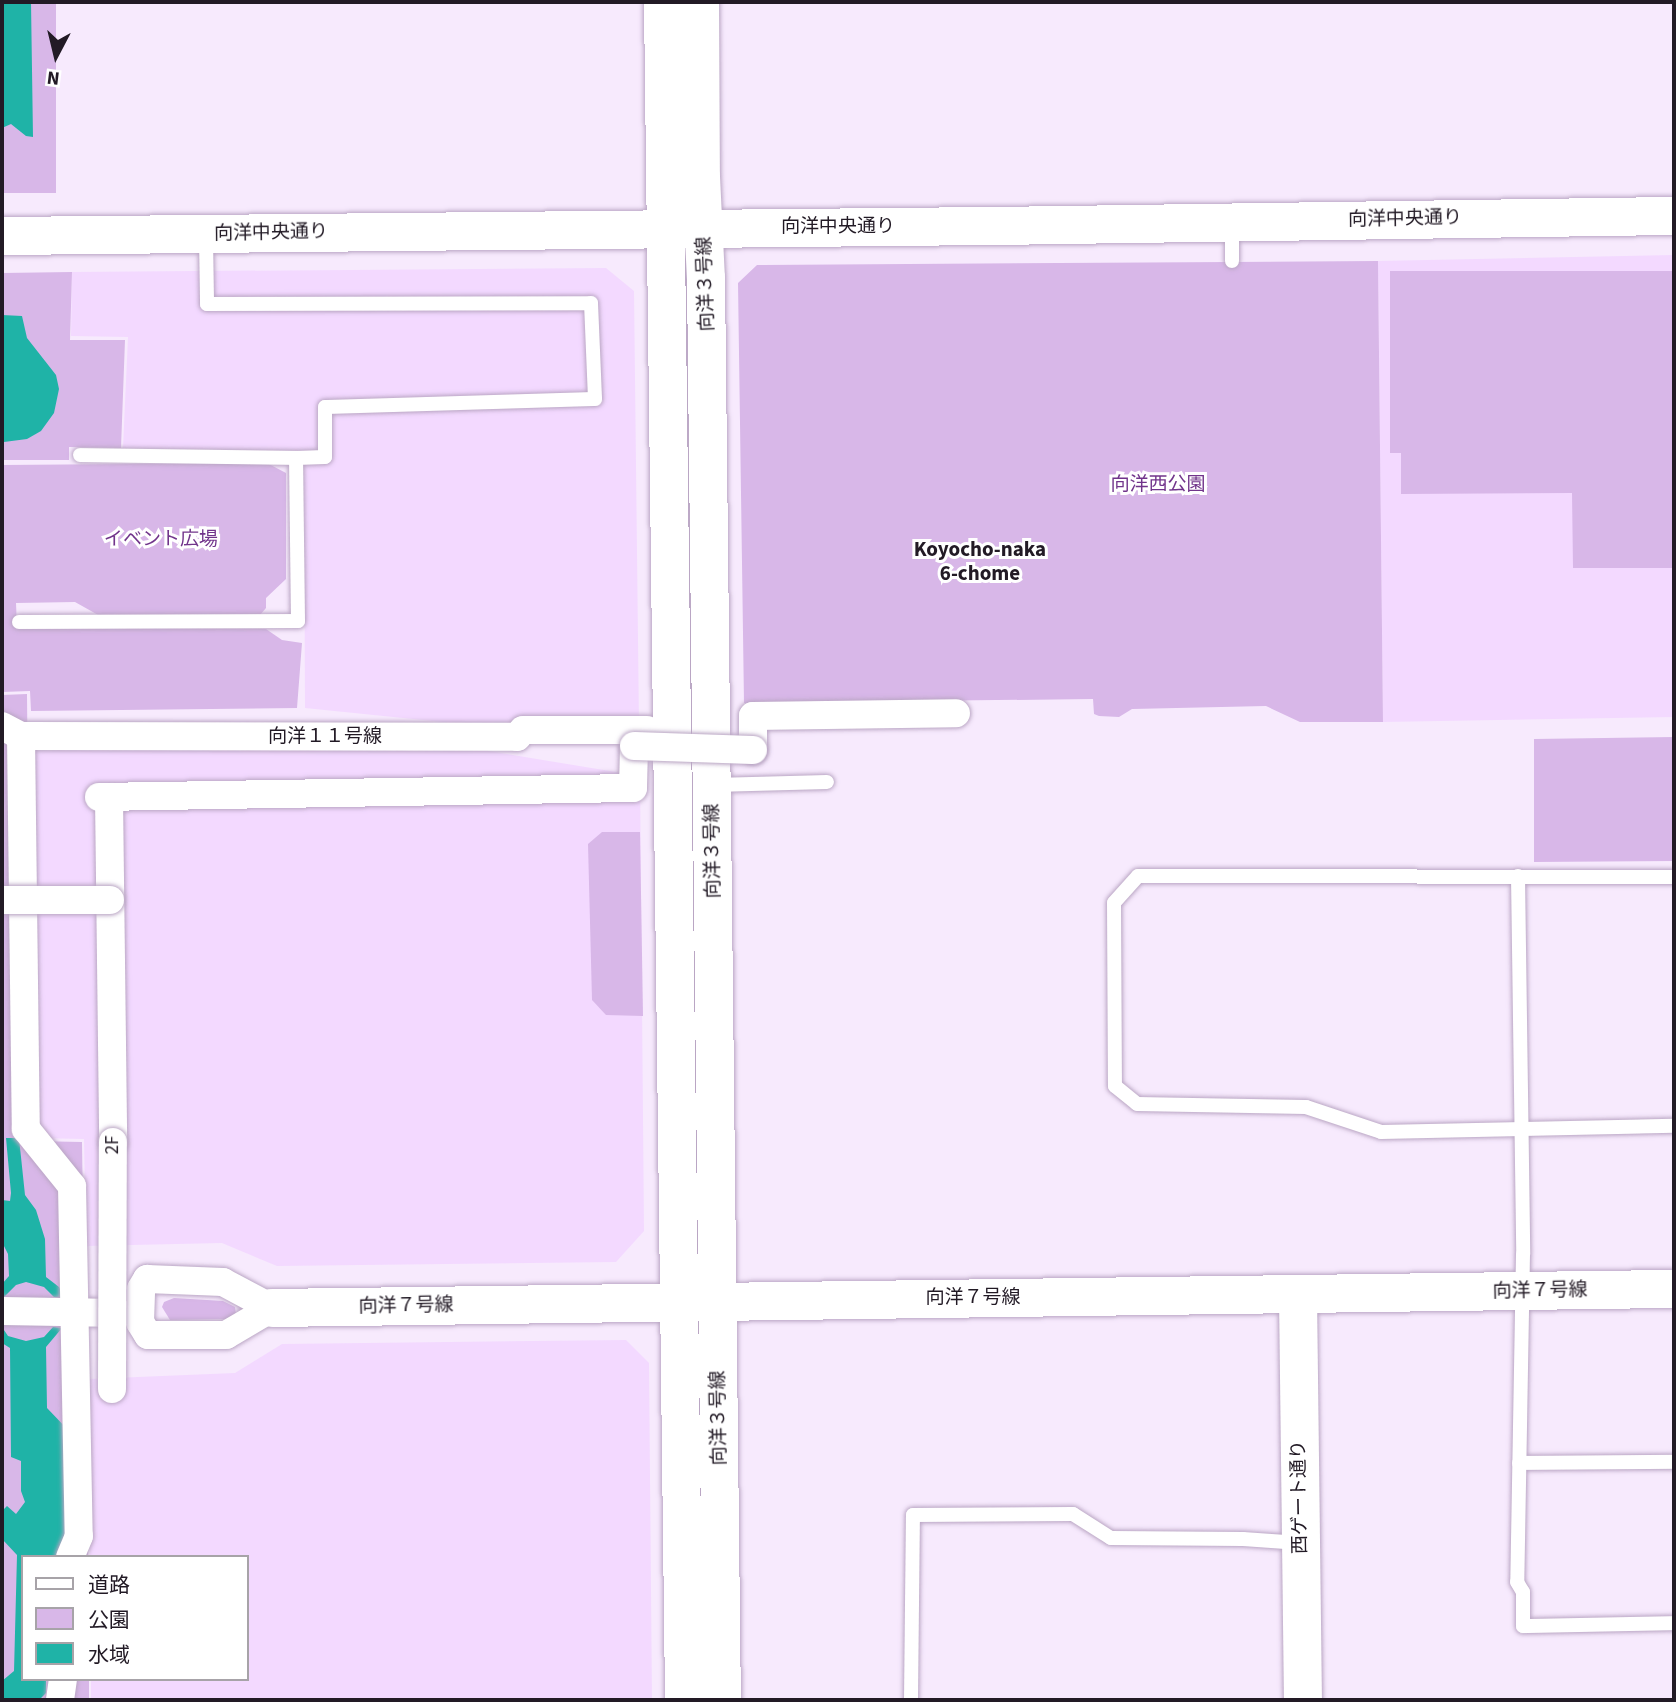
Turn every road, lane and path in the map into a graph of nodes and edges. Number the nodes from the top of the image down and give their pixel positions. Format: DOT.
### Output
graph roads {
  1 [pos="663,2"];
  2 [pos="700,2"];
  3 [pos="1674,216"];
  4 [pos="1232,222"];
  5 [pos="686,227"];
  6 [pos="206,234"];
  7 [pos="2,236"];
  8 [pos="1232,261"];
  9 [pos="80,455"];
  10 [pos="296,458"];
  11 [pos="19,622"];
  12 [pos="956,713"];
  13 [pos="11,731"];
  14 [pos="640,738"];
  15 [pos="827,782"];
  16 [pos="713,785"];
  17 [pos="1518,877"];
  18 [pos="1674,877"];
  19 [pos="2,900"];
  20 [pos="110,900"];
  21 [pos="13,1009"];
  22 [pos="1674,1126"];
  23 [pos="1520,1129"];
  24 [pos="1674,1289"];
  25 [pos="1523,1291"];
  26 [pos="1298,1295"];
  27 [pos="680,1304"];
  28 [pos="717,1304"];
  29 [pos="272,1308"];
  30 [pos="2,1311"];
  31 [pos="76,1312"];
  32 [pos="119,1313"];
  33 [pos="112,1389"];
  34 [pos="1674,1462"];
  35 [pos="1519,1463"];
  36 [pos="1301,1543"];
  37 [pos="71,1555"];
  38 [pos="1674,1623"];
  39 [pos="63,1681"];
  40 [pos="60,1700"];
  41 [pos="684,1700"];
  42 [pos="722,1700"];
  43 [pos="911,1700"];
  44 [pos="1303,1700"];
  1 -- 5 [label="street, 向洋３号線"];
  2 -- 5 [label="street, 向洋３号線"];
  3 -- 4 [label="street, 向洋中央通り"];
  4 -- 5 [label="street, 向洋中央通り"];
  4 -- 8 [label="lane"];
  5 -- 6 [label="street, 向洋中央通り"];
  5 -- 16 [label="street, 向洋３号線"];
  5 -- 27 [label="street, 向洋３号線"];
  6 -- 7 [label="street, 向洋中央通り"];
  6 -- 10 [label="lane"];
  9 -- 10 [label="lane"];
  10 -- 11 [label="lane"];
  12 -- 14 [label="street, 向洋１１号線, bridge"];
  13 -- 14 [label="street, 向洋１１号線"];
  13 -- 21 [label="street"];
  14 -- 20 [label="street, 2F"];
  15 -- 16 [label="lane"];
  16 -- 28 [label="street, 向洋３号線"];
  17 -- 18 [label="lane"];
  17 -- 23 [label="lane"];
  17 -- 23 [label="lane"];
  19 -- 20 [label="street, bridge"];
  20 -- 33 [label="street, 2F, bridge"];
  21 -- 31 [label="street"];
  22 -- 23 [label="lane"];
  23 -- 25 [label="lane"];
  24 -- 25 [label="street, 向洋７号線"];
  25 -- 26 [label="street, 向洋７号線"];
  25 -- 35 [label="lane"];
  26 -- 28 [label="street, 向洋７号線"];
  26 -- 36 [label="street, 西ゲート通り"];
  27 -- 28 [label="street, 向洋７号線"];
  27 -- 29 [label="street, 向洋７号線"];
  27 -- 41 [label="street, 向洋３号線"];
  28 -- 42 [label="street, 向洋３号線"];
  30 -- 31 [label="street"];
  31 -- 32 [label="street"];
  31 -- 37 [label="street"];
  34 -- 35 [label="lane"];
  35 -- 38 [label="lane"];
  36 -- 43 [label="lane"];
  36 -- 44 [label="street, 西ゲート通り"];
  39 -- 40 [label="street"];
}
